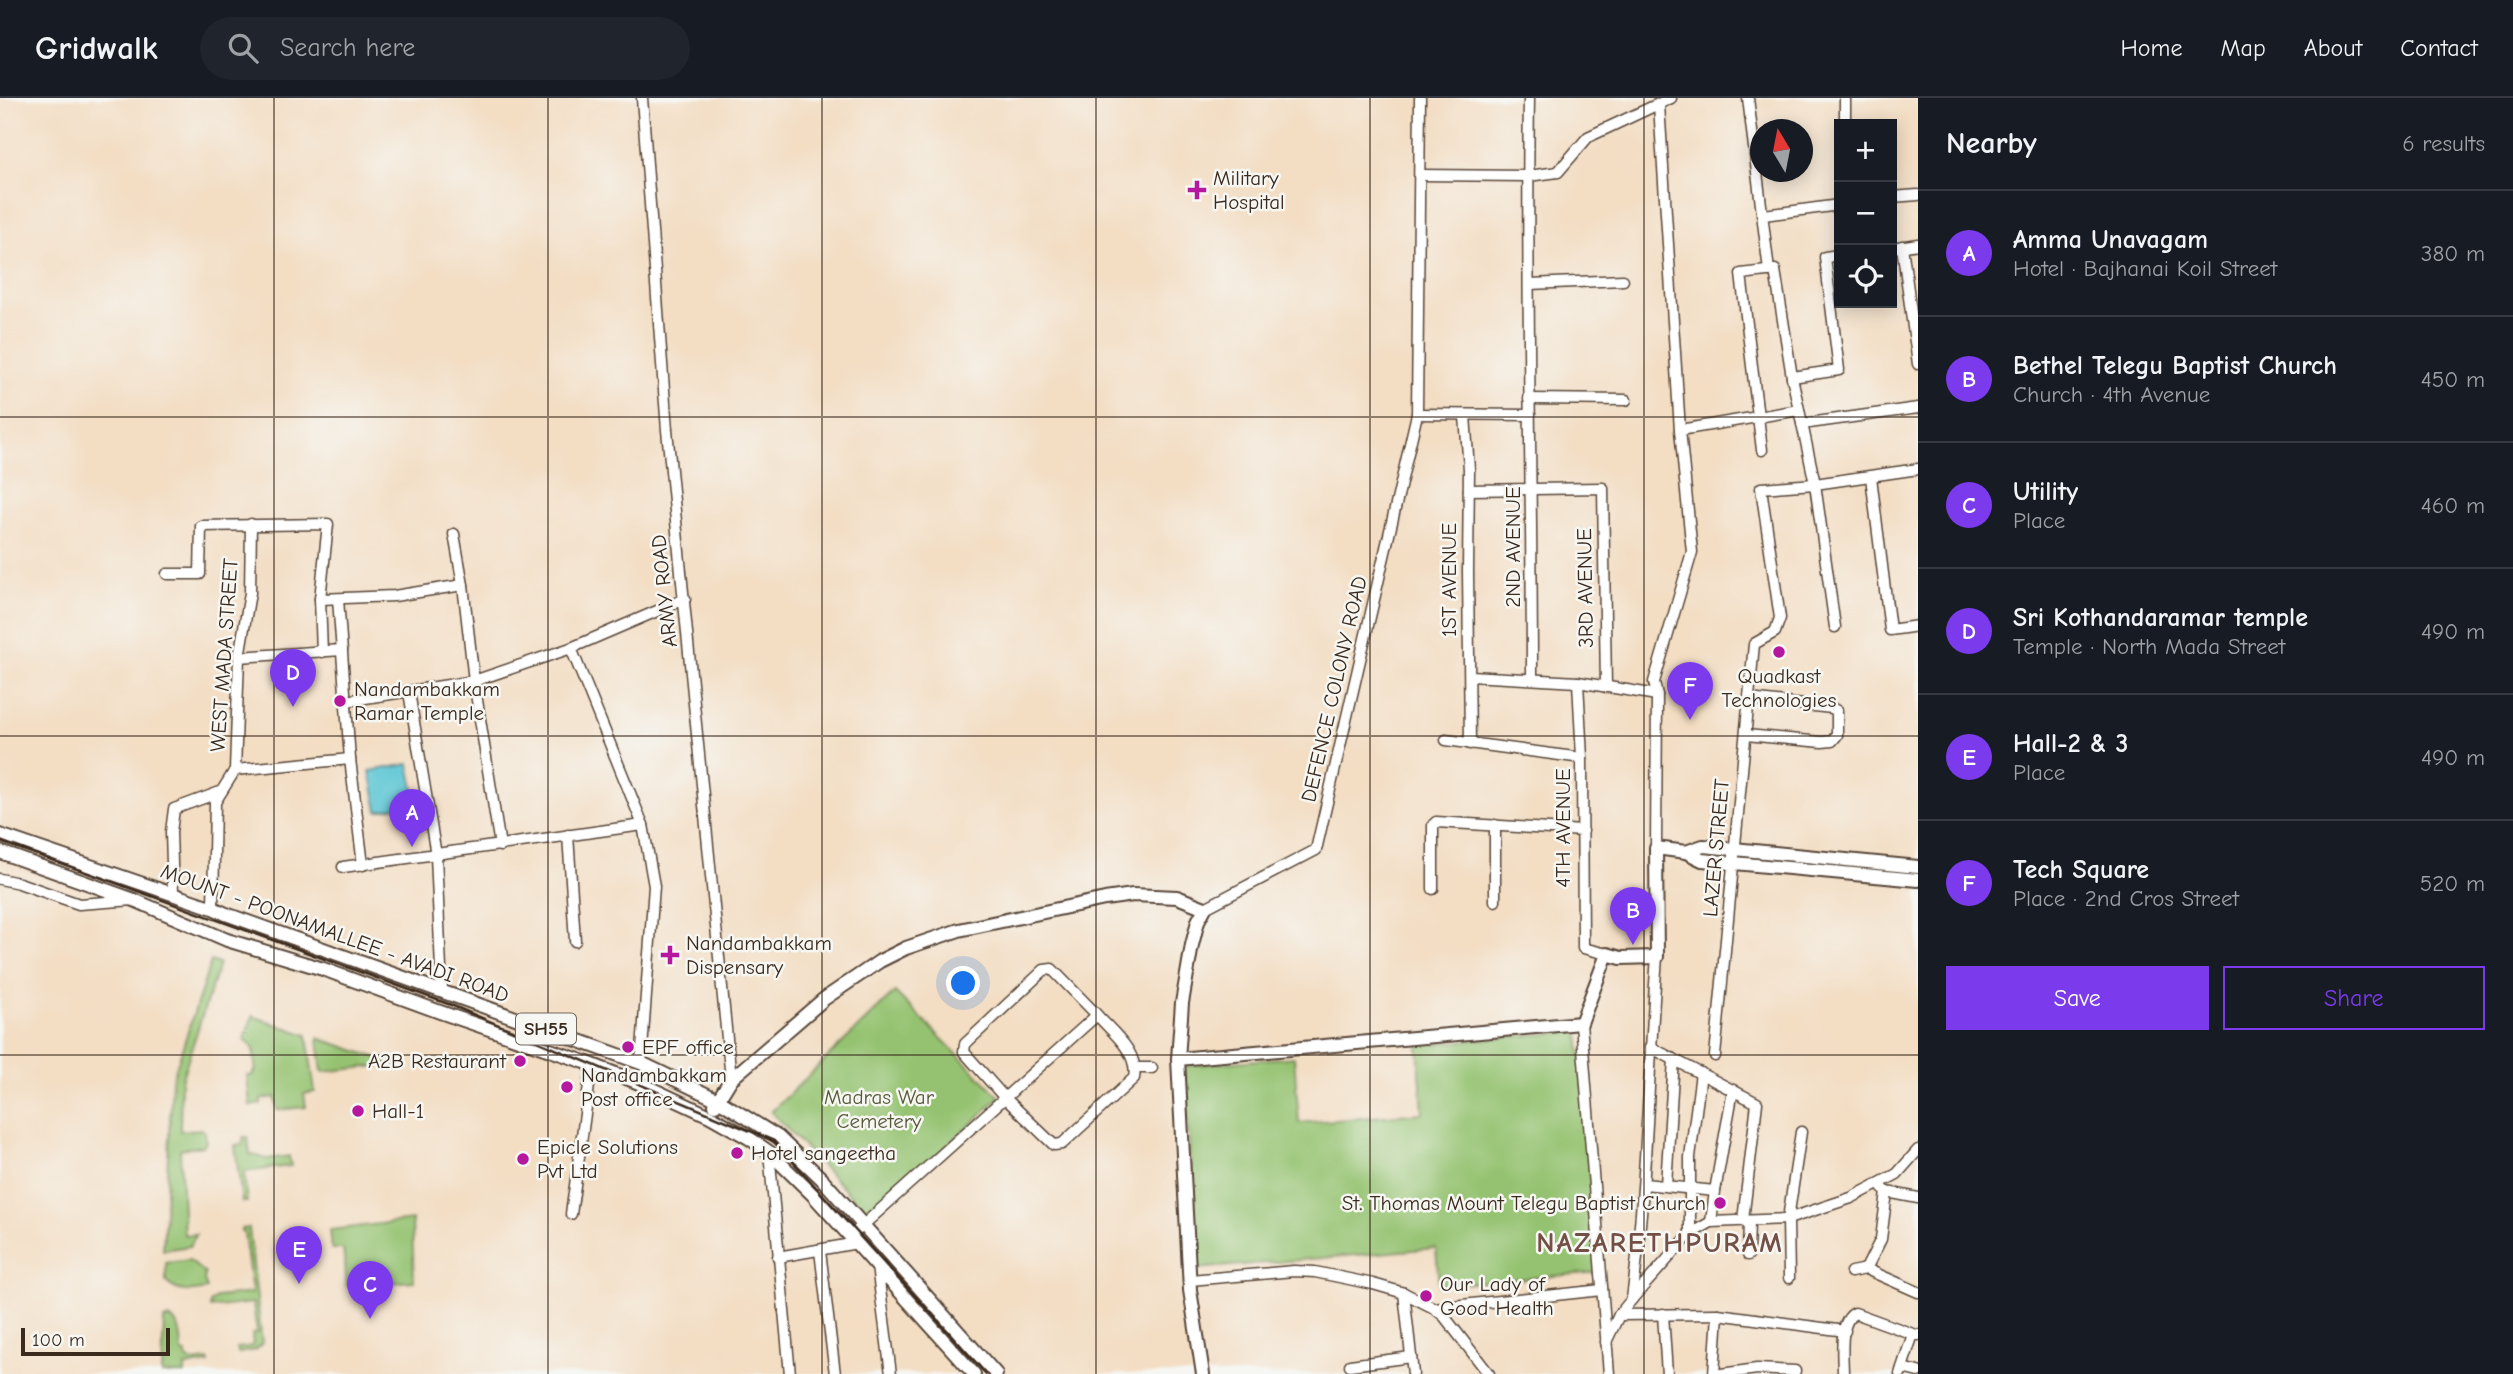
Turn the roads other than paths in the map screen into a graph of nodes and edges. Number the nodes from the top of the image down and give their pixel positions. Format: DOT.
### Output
graph roads {
  1 [pos="642,98"];
  2 [pos="1420,98"];
  3 [pos="1529,98"];
  4 [pos="1644,98"];
  5 [pos="1671,98"];
  6 [pos="1748,98"];
  7 [pos="1845,98"];
  8 [pos="1658,105"];
  9 [pos="1646,111"];
  10 [pos="1845,119"];
  11 [pos="1420,175"];
  12 [pos="1528,176"];
  13 [pos="1918,195"];
  14 [pos="1897,196"];
  15 [pos="1834,206"];
  16 [pos="1764,215"];
  17 [pos="1918,244"];
  18 [pos="1897,247"];
  19 [pos="1834,256"];
  20 [pos="1769,271"];
  21 [pos="1623,280"];
  22 [pos="1530,284"];
  23 [pos="1918,364"];
  24 [pos="1792,377"];
  25 [pos="1529,399"];
  26 [pos="1626,400"];
  27 [pos="1918,408"];
  28 [pos="1799,410"];
  29 [pos="1417,414"];
  30 [pos="1530,415"];
  31 [pos="1465,416"];
  32 [pos="1757,417"];
  33 [pos="1802,424"];
  34 [pos="1680,430"];
  35 [pos="1762,450"];
  36 [pos="1918,470"];
  37 [pos="1918,475"];
  38 [pos="1871,477"];
  39 [pos="1815,484"];
  40 [pos="1469,489"];
  41 [pos="1532,490"];
  42 [pos="251,524"];
  43 [pos="454,534"];
  44 [pos="167,574"];
  45 [pos="463,585"];
  46 [pos="338,598"];
  47 [pos="320,599"];
  48 [pos="685,599"];
  49 [pos="1918,626"];
  50 [pos="1835,627"];
  51 [pos="571,648"];
  52 [pos="342,650"];
  53 [pos="321,652"];
  54 [pos="239,657"];
  55 [pos="1469,677"];
  56 [pos="1532,678"];
  57 [pos="474,681"];
  58 [pos="1578,682"];
  59 [pos="1606,687"];
  60 [pos="409,692"];
  61 [pos="1657,695"];
  62 [pos="1749,699"];
  63 [pos="346,701"];
  64 [pos="1746,735"];
  65 [pos="1446,740"];
  66 [pos="1470,744"];
  67 [pos="1583,758"];
  68 [pos="350,759"];
  69 [pos="235,770"];
  70 [pos="221,792"];
  71 [pos="643,825"];
  72 [pos="1495,825"];
  73 [pos="1583,831"];
  74 [pos="0,835"];
  75 [pos="568,835"];
  76 [pos="500,846"];
  77 [pos="1656,848"];
  78 [pos="1735,849"];
  79 [pos="0,852"];
  80 [pos="1686,852"];
  81 [pos="436,855"];
  82 [pos="64,857"];
  83 [pos="1734,863"];
  84 [pos="363,865"];
  85 [pos="342,867"];
  86 [pos="1918,867"];
  87 [pos="57,872"];
  88 [pos="0,879"];
  89 [pos="1918,880"];
  90 [pos="1433,889"];
  91 [pos="173,894"];
  92 [pos="134,900"];
  93 [pos="1494,901"];
  94 [pos="213,908"];
  95 [pos="1205,908"];
  96 [pos="575,940"];
  97 [pos="1607,954"];
  98 [pos="1657,957"];
  99 [pos="442,992"];
  100 [pos="1097,1015"];
  101 [pos="1581,1023"];
  102 [pos="568,1037"];
  103 [pos="1650,1046"];
  104 [pos="561,1054"];
  105 [pos="1715,1056"];
  106 [pos="1178,1059"];
  107 [pos="1674,1059"];
  108 [pos="641,1063"];
  109 [pos="592,1064"];
  110 [pos="1136,1068"];
  111 [pos="1152,1068"];
  112 [pos="1701,1073"];
  113 [pos="731,1079"];
  114 [pos="1733,1090"];
  115 [pos="1004,1097"];
  116 [pos="718,1100"];
  117 [pos="710,1116"];
  118 [pos="1801,1132"];
  119 [pos="1918,1150"];
  120 [pos="769,1152"];
  121 [pos="1643,1184"];
  122 [pos="1878,1184"];
  123 [pos="1666,1185"];
  124 [pos="1689,1188"];
  125 [pos="1715,1191"];
  126 [pos="1887,1192"];
  127 [pos="1918,1198"];
  128 [pos="571,1214"];
  129 [pos="1788,1219"];
  130 [pos="1746,1220"];
  131 [pos="1712,1222"];
  132 [pos="863,1225"];
  133 [pos="1690,1234"];
  134 [pos="854,1239"];
  135 [pos="820,1251"];
  136 [pos="1748,1255"];
  137 [pos="778,1257"];
  138 [pos="877,1266"];
  139 [pos="1866,1269"];
  140 [pos="1851,1272"];
  141 [pos="1789,1278"];
  142 [pos="1190,1280"];
  143 [pos="1602,1290"];
  144 [pos="1918,1292"];
  145 [pos="1404,1293"];
  146 [pos="1632,1299"];
  147 [pos="1434,1308"];
  148 [pos="1663,1314"];
  149 [pos="1718,1314"];
  150 [pos="1619,1315"];
  151 [pos="1844,1331"];
  152 [pos="1915,1334"];
  153 [pos="1606,1342"];
  154 [pos="1411,1357"];
  155 [pos="1350,1365"];
  156 [pos="1609,1369"];
  157 [pos="1795,1371"];
  158 [pos="1901,1371"];
  159 [pos="1918,1372"];
  160 [pos="790,1374"];
  161 [pos="835,1374"];
  162 [pos="891,1374"];
  163 [pos="974,1374"];
  164 [pos="996,1374"];
  165 [pos="1203,1374"];
  166 [pos="1413,1374"];
  167 [pos="1489,1374"];
  168 [pos="1602,1374"];
  169 [pos="1667,1374"];
  170 [pos="1714,1374"];
  171 [pos="1721,1374"];
  172 [pos="1843,1374"];
  1 -- 48 [label="street, ARMY ROAD"];
  2 -- 11 [label="street, DEFENCE COLONY ROAD"];
  3 -- 12 [label="street, 2ND AVENUE"];
  4 -- 9 [label="street"];
  5 -- 8 [label="street"];
  6 -- 16 [label="street"];
  7 -- 10 [label="street"];
  8 -- 9 [label="street"];
  8 -- 34 [label="street"];
  9 -- 12 [label="street"];
  11 -- 12 [label="street"];
  11 -- 29 [label="street, DEFENCE COLONY ROAD"];
  12 -- 22 [label="street, 2ND AVENUE"];
  13 -- 14 [label="street"];
  15 -- 16 [label="street"];
  16 -- 20 [label="street"];
  17 -- 18 [label="street"];
  18 -- 23 [label="street"];
  19 -- 24 [label="street"];
  20 -- 24 [label="street"];
  20 -- 32 [label="street"];
  21 -- 22 [label="street"];
  22 -- 25 [label="street, 2ND AVENUE"];
  24 -- 28 [label="street"];
  25 -- 26 [label="street"];
  25 -- 30 [label="street, 2ND AVENUE"];
  27 -- 33 [label="street"];
  28 -- 32 [label="street"];
  28 -- 33 [label="street"];
  29 -- 31 [label="street"];
  29 -- 95 [label="street, DEFENCE COLONY ROAD"];
  30 -- 31 [label="street"];
  30 -- 41 [label="street, 2ND AVENUE"];
  31 -- 40 [label="street, 1ST AVENUE"];
  32 -- 34 [label="street"];
  32 -- 35 [label="street"];
  33 -- 39 [label="street"];
  34 -- 61 [label="street"];
  36 -- 37 [label="street"];
  36 -- 38 [label="street"];
  38 -- 39 [label="street"];
  38 -- 49 [label="street"];
  39 -- 50 [label="street"];
  39 -- 62 [label="street, LAZER STREET"];
  40 -- 41 [label="street"];
  40 -- 55 [label="street, 1ST AVENUE"];
  41 -- 56 [label="street, 2ND AVENUE"];
  41 -- 59 [label="street, 3RD AVENUE"];
  42 -- 44 [label="street"];
  42 -- 47 [label="street"];
  42 -- 54 [label="street, WEST MADA STREET"];
  43 -- 45 [label="street"];
  45 -- 46 [label="street"];
  45 -- 57 [label="street"];
  46 -- 47 [label="street"];
  46 -- 52 [label="street"];
  47 -- 53 [label="street"];
  48 -- 51 [label="street"];
  48 -- 113 [label="street, ARMY ROAD"];
  51 -- 57 [label="street"];
  51 -- 71 [label="street"];
  52 -- 53 [label="street"];
  52 -- 63 [label="street"];
  53 -- 54 [label="street"];
  54 -- 69 [label="street, WEST MADA STREET"];
  55 -- 56 [label="street"];
  55 -- 66 [label="street, 1ST AVENUE"];
  56 -- 58 [label="street"];
  57 -- 60 [label="street"];
  57 -- 76 [label="street"];
  58 -- 59 [label="street"];
  58 -- 67 [label="street, 4TH AVENUE"];
  59 -- 61 [label="street"];
  60 -- 63 [label="street"];
  60 -- 81 [label="street"];
  61 -- 77 [label="street"];
  62 -- 64 [label="street, LAZER STREET"];
  62 -- 64 [label="street"];
  63 -- 68 [label="street"];
  64 -- 78 [label="street, LAZER STREET"];
  65 -- 66 [label="street"];
  66 -- 67 [label="street"];
  67 -- 73 [label="street, 4TH AVENUE"];
  68 -- 69 [label="street"];
  68 -- 84 [label="street"];
  69 -- 70 [label="street, WEST MADA STREET"];
  70 -- 91 [label="street"];
  70 -- 94 [label="street, WEST MADA STREET"];
  71 -- 75 [label="street"];
  71 -- 108 [label="street"];
  72 -- 73 [label="street"];
  72 -- 90 [label="street"];
  72 -- 93 [label="street"];
  73 -- 97 [label="street, 4TH AVENUE"];
  74 -- 82 [label="main road, MOUNT - POONAMALLEE - AVADI ROAD / SH55"];
  75 -- 76 [label="street"];
  75 -- 96 [label="street"];
  76 -- 81 [label="street"];
  77 -- 80 [label="main road"];
  77 -- 98 [label="main road"];
  78 -- 80 [label="main road"];
  78 -- 83 [label="street, LAZER STREET"];
  78 -- 86 [label="main road"];
  79 -- 87 [label="main road, MOUNT - POONAMALLEE - AVADI ROAD / SH55"];
  80 -- 83 [label="main road"];
  81 -- 84 [label="street"];
  81 -- 99 [label="street"];
  82 -- 87 [label="main road"];
  82 -- 91 [label="main road, MOUNT - POONAMALLEE - AVADI ROAD / SH55"];
  83 -- 89 [label="main road"];
  83 -- 105 [label="street, LAZER STREET"];
  84 -- 85 [label="street"];
  87 -- 92 [label="main road, MOUNT - POONAMALLEE - AVADI ROAD / SH55"];
  88 -- 92 [label="street"];
  91 -- 94 [label="main road, MOUNT - POONAMALLEE - AVADI ROAD / SH55"];
  92 -- 104 [label="main road, MOUNT - POONAMALLEE - AVADI ROAD / SH55"];
  94 -- 99 [label="main road, MOUNT - POONAMALLEE - AVADI ROAD / SH55"];
  95 -- 106 [label="main road"];
  95 -- 113 [label="main road"];
  97 -- 98 [label="main road"];
  97 -- 101 [label="main road"];
  98 -- 103 [label="street"];
  99 -- 102 [label="main road, MOUNT - POONAMALLEE - AVADI ROAD / SH55"];
  100 -- 110 [label="street"];
  100 -- 115 [label="street"];
  100 -- 115 [label="street"];
  101 -- 106 [label="main road"];
  101 -- 143 [label="street"];
  102 -- 104 [label="main road"];
  102 -- 108 [label="main road, MOUNT - POONAMALLEE - AVADI ROAD / SH55"];
  103 -- 107 [label="street"];
  103 -- 121 [label="street"];
  104 -- 109 [label="main road, MOUNT - POONAMALLEE - AVADI ROAD / SH55"];
  106 -- 142 [label="main road"];
  107 -- 112 [label="street"];
  107 -- 123 [label="street"];
  108 -- 116 [label="main road, MOUNT - POONAMALLEE - AVADI ROAD / SH55"];
  109 -- 117 [label="main road, MOUNT - POONAMALLEE - AVADI ROAD / SH55"];
  109 -- 128 [label="street"];
  110 -- 111 [label="street"];
  110 -- 115 [label="street"];
  112 -- 114 [label="street"];
  112 -- 124 [label="street"];
  113 -- 116 [label="main road"];
  114 -- 125 [label="street"];
  114 -- 130 [label="street"];
  115 -- 132 [label="street"];
  116 -- 117 [label="main road"];
  116 -- 132 [label="main road, MOUNT - POONAMALLEE - AVADI ROAD / SH55"];
  117 -- 120 [label="main road, MOUNT - POONAMALLEE - AVADI ROAD / SH55"];
  118 -- 129 [label="street"];
  119 -- 122 [label="street"];
  120 -- 134 [label="main road, MOUNT - POONAMALLEE - AVADI ROAD / SH55"];
  120 -- 137 [label="street"];
  121 -- 123 [label="street"];
  121 -- 146 [label="street"];
  122 -- 126 [label="street"];
  122 -- 129 [label="street"];
  123 -- 124 [label="street"];
  124 -- 125 [label="street"];
  124 -- 133 [label="street"];
  125 -- 131 [label="street"];
  126 -- 127 [label="street"];
  126 -- 139 [label="street"];
  129 -- 130 [label="street"];
  129 -- 141 [label="street"];
  130 -- 131 [label="street"];
  130 -- 136 [label="street"];
  131 -- 133 [label="street"];
  132 -- 134 [label="street"];
  132 -- 164 [label="main road, MOUNT - POONAMALLEE - AVADI ROAD / SH55"];
  133 -- 146 [label="street"];
  134 -- 135 [label="street"];
  134 -- 138 [label="main road, MOUNT - POONAMALLEE - AVADI ROAD / SH55"];
  135 -- 137 [label="street"];
  135 -- 161 [label="street"];
  137 -- 160 [label="street"];
  138 -- 162 [label="street"];
  138 -- 163 [label="main road, MOUNT - POONAMALLEE - AVADI ROAD / SH55"];
  139 -- 140 [label="street"];
  139 -- 144 [label="street"];
  142 -- 145 [label="street"];
  142 -- 165 [label="main road"];
  143 -- 147 [label="street"];
  143 -- 153 [label="street"];
  145 -- 147 [label="street"];
  145 -- 154 [label="street"];
  146 -- 150 [label="street"];
  147 -- 167 [label="street"];
  148 -- 149 [label="street"];
  148 -- 150 [label="street"];
  148 -- 169 [label="street"];
  149 -- 151 [label="street"];
  149 -- 170 [label="street"];
  150 -- 153 [label="street"];
  151 -- 152 [label="street"];
  151 -- 172 [label="street"];
  152 -- 158 [label="street"];
  153 -- 156 [label="street"];
  154 -- 155 [label="street"];
  154 -- 166 [label="street"];
  156 -- 168 [label="street"];
  157 -- 171 [label="street"];
  158 -- 159 [label="street"];
}
